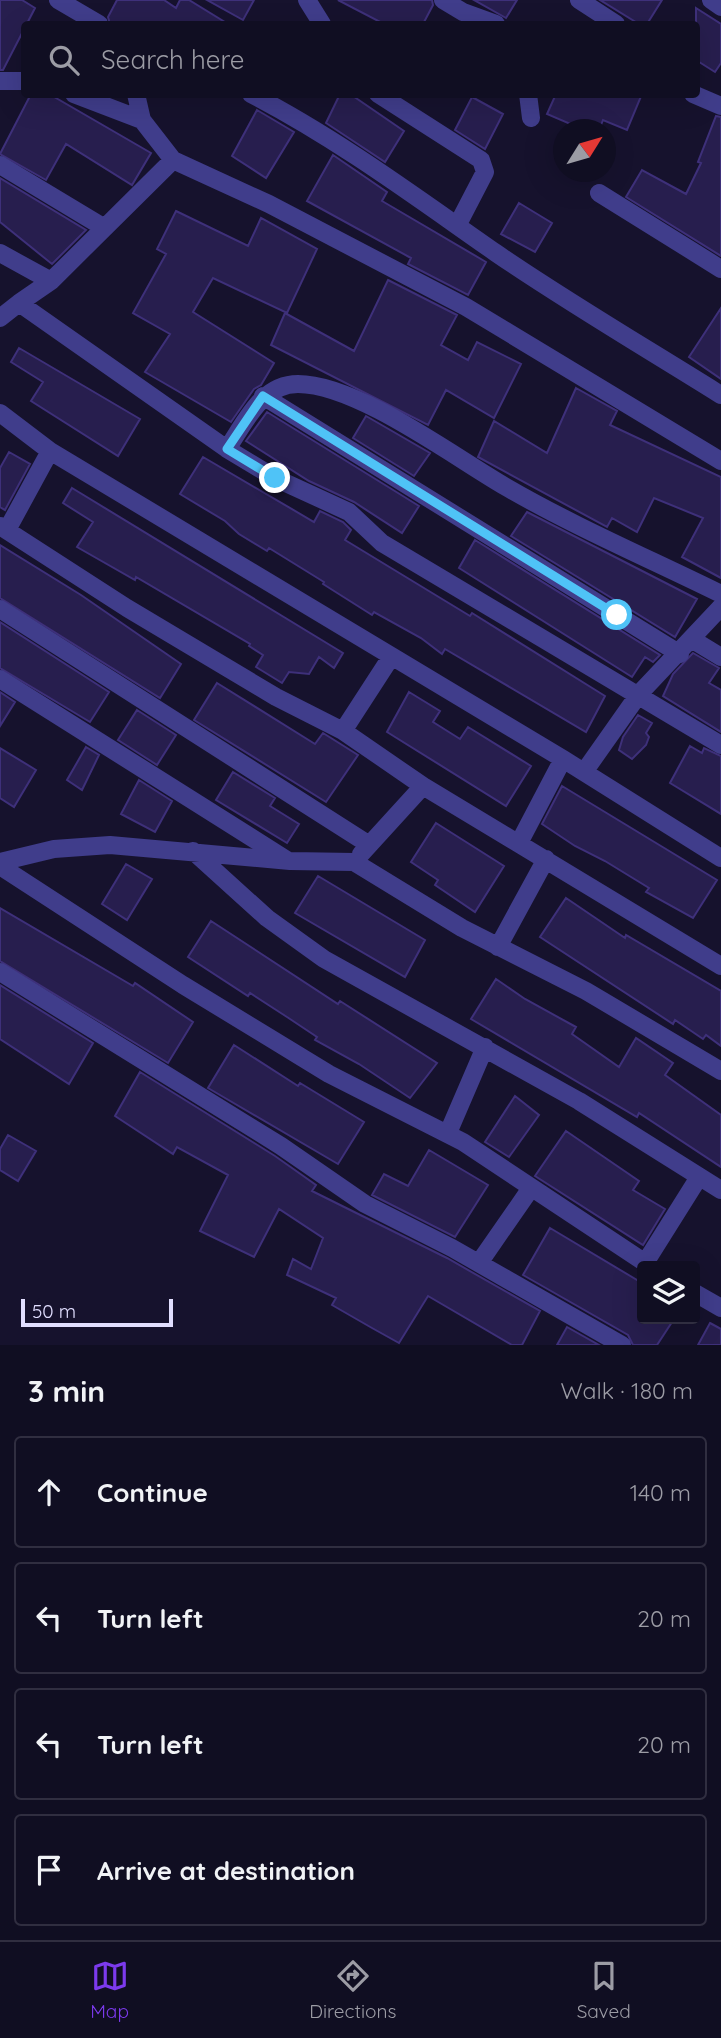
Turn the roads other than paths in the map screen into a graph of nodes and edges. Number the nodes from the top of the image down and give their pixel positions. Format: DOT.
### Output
graph roads {
  1 [pos="58,0"];
  2 [pos="307,0"];
  3 [pos="443,0"];
  4 [pos="579,0"];
  5 [pos="710,0"];
  6 [pos="721,7"];
  7 [pos="94,21"];
  8 [pos="320,21"];
  9 [pos="488,21"];
  10 [pos="612,21"];
  11 [pos="0,81"];
  12 [pos="21,81"];
  13 [pos="700,97"];
  14 [pos="84,98"];
  15 [pos="137,98"];
  16 [pos="259,98"];
  17 [pos="384,98"];
  18 [pos="528,98"];
  19 [pos="721,106"];
  20 [pos="531,118"];
  21 [pos="142,120"];
  22 [pos="173,160"];
  23 [pos="0,165"];
  24 [pos="599,193"];
  25 [pos="457,224"];
  26 [pos="103,227"];
  27 [pos="0,253"];
  28 [pos="721,269"];
  29 [pos="51,281"];
  30 [pos="19,303"];
  31 [pos="0,318"];
  32 [pos="721,395"];
  33 [pos="263,396"];
  34 [pos="0,413"];
  35 [pos="227,449"];
  36 [pos="50,451"];
  37 [pos="721,461"];
  38 [pos="3,528"];
  39 [pos="721,594"];
  40 [pos="721,607"];
  41 [pos="0,609"];
  42 [pos="692,640"];
  43 [pos="680,654"];
  44 [pos="391,657"];
  45 [pos="721,657"];
  46 [pos="0,679"];
  47 [pos="639,694"];
  48 [pos="343,731"];
  49 [pos="721,745"];
  50 [pos="563,759"];
  51 [pos="584,772"];
  52 [pos="423,786"];
  53 [pos="519,843"];
  54 [pos="368,844"];
  55 [pos="193,851"];
  56 [pos="721,858"];
  57 [pos="546,859"];
  58 [pos="290,861"];
  59 [pos="354,862"];
  60 [pos="0,864"];
  61 [pos="498,947"];
  62 [pos="721,966"];
  63 [pos="0,972"];
  64 [pos="485,1047"];
  65 [pos="721,1072"];
  66 [pos="447,1133"];
  67 [pos="699,1177"];
  68 [pos="531,1188"];
  69 [pos="721,1190"];
  70 [pos="642,1261"];
  71 [pos="650,1261"];
  72 [pos="479,1263"];
  73 [pos="700,1296"];
  74 [pos="721,1308"];
  75 [pos="622,1345"];
  1 -- 7 [label="street"];
  2 -- 8 [label="street"];
  3 -- 9 [label="street"];
  4 -- 10 [label="street"];
  5 -- 6 [label="street"];
  11 -- 12 [label="street"];
  13 -- 19 [label="street"];
  14 -- 21 [label="street"];
  15 -- 21 [label="street"];
  16 -- 25 [label="street"];
  17 -- 25 [label="street"];
  18 -- 20 [label="street"];
  21 -- 22 [label="street"];
  22 -- 26 [label="street"];
  22 -- 37 [label="street"];
  23 -- 26 [label="street"];
  24 -- 28 [label="street"];
  25 -- 32 [label="street"];
  26 -- 29 [label="street"];
  27 -- 29 [label="street"];
  29 -- 30 [label="street"];
  30 -- 31 [label="street"];
  30 -- 35 [label="street"];
  33 -- 35 [label="street"];
  33 -- 39 [label="street"];
  33 -- 43 [label="street"];
  34 -- 36 [label="street"];
  35 -- 47 [label="street"];
  36 -- 38 [label="street"];
  36 -- 44 [label="street"];
  38 -- 48 [label="street"];
  40 -- 42 [label="street"];
  41 -- 54 [label="street"];
  42 -- 43 [label="street"];
  42 -- 45 [label="street"];
  43 -- 47 [label="street"];
  44 -- 48 [label="street"];
  44 -- 50 [label="street"];
  46 -- 58 [label="street"];
  47 -- 49 [label="street"];
  47 -- 51 [label="street"];
  48 -- 52 [label="street"];
  50 -- 51 [label="street"];
  50 -- 53 [label="street"];
  51 -- 56 [label="street"];
  52 -- 53 [label="street"];
  52 -- 54 [label="street"];
  53 -- 57 [label="street"];
  54 -- 59 [label="street"];
  55 -- 58 [label="street"];
  55 -- 60 [label="street"];
  55 -- 64 [label="street"];
  57 -- 61 [label="street"];
  57 -- 62 [label="street"];
  58 -- 59 [label="street"];
  59 -- 61 [label="street"];
  60 -- 66 [label="street"];
  61 -- 65 [label="street"];
  63 -- 72 [label="street"];
  64 -- 66 [label="street"];
  64 -- 67 [label="street"];
  66 -- 68 [label="street"];
  67 -- 69 [label="street"];
  67 -- 71 [label="street"];
  68 -- 70 [label="street"];
  68 -- 72 [label="street"];
  72 -- 75 [label="street"];
  73 -- 74 [label="street"];
}
